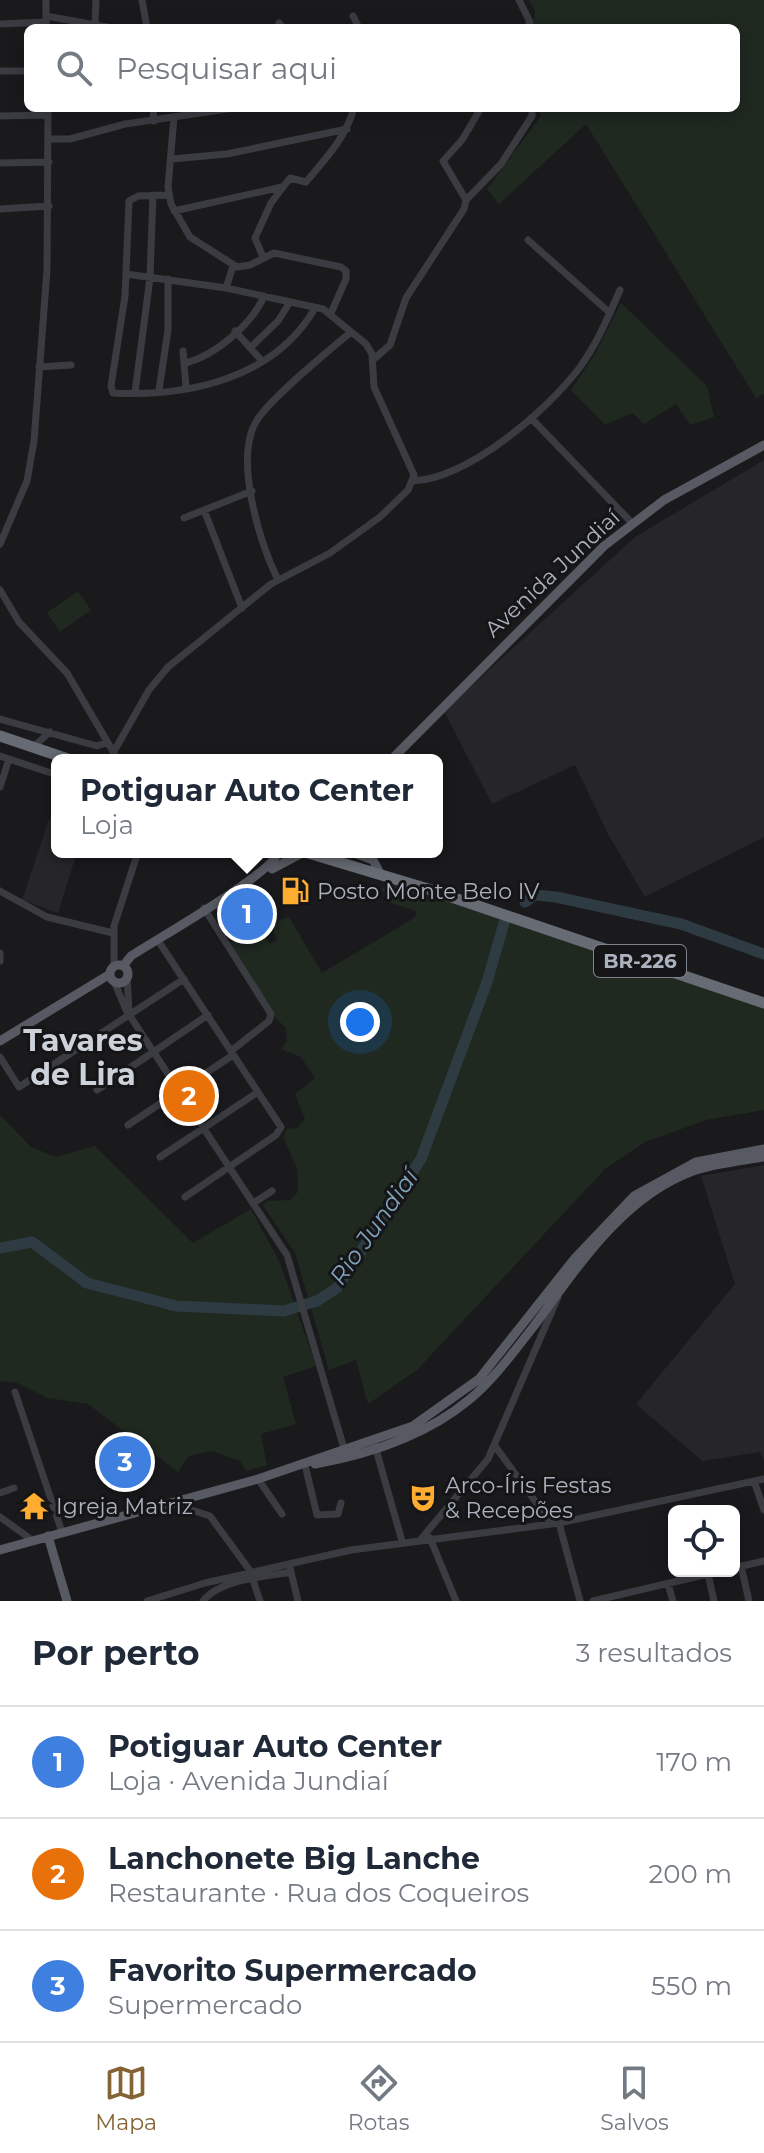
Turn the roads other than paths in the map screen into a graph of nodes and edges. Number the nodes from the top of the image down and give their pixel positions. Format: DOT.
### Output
graph roads {
  1 [pos="46,0"];
  2 [pos="96,0"];
  3 [pos="142,0"];
  4 [pos="519,0"];
  5 [pos="353,16"];
  6 [pos="46,22"];
  7 [pos="0,24"];
  8 [pos="95,24"];
  9 [pos="146,24"];
  10 [pos="357,24"];
  11 [pos="529,24"];
  12 [pos="0,71"];
  13 [pos="24,71"];
  14 [pos="38,112"];
  15 [pos="48,112"];
  16 [pos="153,112"];
  17 [pos="207,112"];
  18 [pos="353,112"];
  19 [pos="479,112"];
  20 [pos="532,112"];
  21 [pos="0,116"];
  22 [pos="174,117"];
  23 [pos="154,121"];
  24 [pos="347,129"];
  25 [pos="49,139"];
  26 [pos="172,159"];
  27 [pos="49,162"];
  28 [pos="0,163"];
  29 [pos="282,187"];
  30 [pos="153,195"];
  31 [pos="168,195"];
  32 [pos="466,200"];
  33 [pos="49,206"];
  34 [pos="0,209"];
  35 [pos="174,211"];
  36 [pos="528,240"];
  37 [pos="263,257"];
  38 [pos="233,266"];
  39 [pos="126,274"];
  40 [pos="150,278"];
  41 [pos="168,279"];
  42 [pos="226,288"];
  43 [pos="620,290"];
  44 [pos="264,296"];
  45 [pos="290,302"];
  46 [pos="315,308"];
  47 [pos="331,313"];
  48 [pos="610,313"];
  49 [pos="235,331"];
  50 [pos="351,332"];
  51 [pos="250,348"];
  52 [pos="183,351"];
  53 [pos="374,359"];
  54 [pos="262,361"];
  55 [pos="186,363"];
  56 [pos="71,365"];
  57 [pos="39,367"];
  58 [pos="186,387"];
  59 [pos="159,390"];
  60 [pos="135,392"];
  61 [pos="531,418"];
  62 [pos="764,445"];
  63 [pos="413,481"];
  64 [pos="252,491"];
  65 [pos="204,510"];
  66 [pos="184,518"];
  67 [pos="632,523"];
  68 [pos="0,544"];
  69 [pos="278,580"];
  70 [pos="0,590"];
  71 [pos="242,608"];
  72 [pos="0,719"];
  73 [pos="50,732"];
  74 [pos="0,736"];
  75 [pos="106,743"];
  76 [pos="33,747"];
  77 [pos="53,754"];
  78 [pos="114,754"];
  79 [pos="116,754"];
  80 [pos="397,754"];
  81 [pos="0,756"];
  82 [pos="9,759"];
  83 [pos="51,773"];
  84 [pos="0,787"];
  85 [pos="136,858"];
  86 [pos="275,858"];
  87 [pos="293,858"];
  88 [pos="325,858"];
  89 [pos="368,858"];
  90 [pos="381,875"];
  91 [pos="254,878"];
  92 [pos="0,891"];
  93 [pos="204,908"];
  94 [pos="113,933"];
  95 [pos="157,939"];
  96 [pos="0,953"];
  97 [pos="0,961"];
  98 [pos="118,972"];
  99 [pos="184,979"];
  100 [pos="764,1003"];
  101 [pos="129,1014"];
  102 [pos="208,1015"];
  103 [pos="0,1041"];
  104 [pos="155,1052"];
  105 [pos="232,1053"];
  106 [pos="0,1057"];
  107 [pos="97,1090"];
  108 [pos="180,1090"];
  109 [pos="258,1092"];
  110 [pos="128,1125"];
  111 [pos="205,1127"];
  112 [pos="764,1149"];
  113 [pos="160,1157"];
  114 [pos="764,1157"];
  115 [pos="230,1166"];
  116 [pos="272,1191"];
  117 [pos="185,1197"];
  118 [pos="255,1202"];
  119 [pos="558,1287"];
  120 [pos="15,1392"];
  121 [pos="374,1444"];
  122 [pos="495,1446"];
  123 [pos="345,1452"];
  124 [pos="306,1464"];
  125 [pos="258,1479"];
  126 [pos="764,1479"];
  127 [pos="754,1481"];
  128 [pos="14,1488"];
  129 [pos="0,1493"];
  130 [pos="341,1503"];
  131 [pos="170,1504"];
  132 [pos="764,1510"];
  133 [pos="282,1514"];
  134 [pos="0,1517"];
  135 [pos="555,1523"];
  136 [pos="62,1532"];
  137 [pos="48,1536"];
  138 [pos="430,1538"];
  139 [pos="421,1539"];
  140 [pos="32,1540"];
  141 [pos="402,1541"];
  142 [pos="0,1550"];
  143 [pos="764,1561"];
  144 [pos="740,1566"];
  145 [pos="290,1568"];
  146 [pos="252,1576"];
  147 [pos="740,1576"];
  148 [pos="696,1577"];
  149 [pos="709,1577"];
  150 [pos="668,1584"];
  151 [pos="171,1594"];
  152 [pos="67,1601"];
  153 [pos="147,1601"];
  154 [pos="177,1601"];
  155 [pos="203,1601"];
  156 [pos="260,1601"];
  157 [pos="298,1601"];
  158 [pos="456,1601"];
  159 [pos="580,1601"];
  160 [pos="597,1601"];
  161 [pos="673,1601"];
  162 [pos="714,1601"];
  163 [pos="749,1601"];
  1 -- 6 [label="street"];
  2 -- 8 [label="street"];
  3 -- 9 [label="street"];
  4 -- 11 [label="street"];
  5 -- 10 [label="street"];
  6 -- 7 [label="street"];
  6 -- 8 [label="street"];
  12 -- 13 [label="street"];
  14 -- 21 [label="street"];
  15 -- 25 [label="street"];
  16 -- 23 [label="street"];
  17 -- 22 [label="street"];
  18 -- 24 [label="street"];
  19 -- 32 [label="street"];
  20 -- 32 [label="street"];
  22 -- 23 [label="street"];
  22 -- 26 [label="street"];
  23 -- 25 [label="street"];
  24 -- 26 [label="street"];
  24 -- 29 [label="street"];
  25 -- 27 [label="street"];
  26 -- 31 [label="street"];
  27 -- 28 [label="street"];
  27 -- 33 [label="street"];
  29 -- 35 [label="street"];
  29 -- 37 [label="street"];
  30 -- 31 [label="street"];
  30 -- 39 [label="street"];
  30 -- 40 [label="street"];
  31 -- 35 [label="street"];
  32 -- 53 [label="street"];
  33 -- 34 [label="street"];
  33 -- 57 [label="street"];
  35 -- 38 [label="street"];
  36 -- 48 [label="street"];
  37 -- 38 [label="street"];
  37 -- 47 [label="street"];
  38 -- 42 [label="street"];
  39 -- 40 [label="street"];
  39 -- 60 [label="street"];
  40 -- 41 [label="street"];
  40 -- 60 [label="street"];
  41 -- 42 [label="street"];
  41 -- 59 [label="street"];
  42 -- 44 [label="street"];
  43 -- 48 [label="street"];
  44 -- 45 [label="street"];
  44 -- 49 [label="street"];
  45 -- 46 [label="street"];
  45 -- 51 [label="street"];
  46 -- 47 [label="street"];
  46 -- 54 [label="street"];
  47 -- 50 [label="street"];
  48 -- 61 [label="street"];
  49 -- 51 [label="street"];
  49 -- 55 [label="street"];
  50 -- 53 [label="street"];
  50 -- 64 [label="street"];
  51 -- 54 [label="street"];
  52 -- 55 [label="street"];
  53 -- 63 [label="street"];
  54 -- 58 [label="street"];
  55 -- 58 [label="street"];
  56 -- 57 [label="street"];
  57 -- 68 [label="street"];
  58 -- 59 [label="street"];
  59 -- 60 [label="street"];
  61 -- 63 [label="street"];
  61 -- 67 [label="street"];
  62 -- 67 [label="main road, Avenida Jundiaí"];
  63 -- 69 [label="street"];
  64 -- 65 [label="street"];
  64 -- 69 [label="street"];
  65 -- 66 [label="street"];
  65 -- 71 [label="street"];
  67 -- 80 [label="main road, Avenida Jundiaí"];
  69 -- 71 [label="street"];
  70 -- 75 [label="street"];
  71 -- 79 [label="street"];
  72 -- 73 [label="street"];
  73 -- 75 [label="street"];
  73 -- 76 [label="street"];
  74 -- 76 [label="highway"];
  75 -- 78 [label="street"];
  76 -- 77 [label="highway"];
  81 -- 82 [label="street"];
  82 -- 83 [label="street"];
  82 -- 84 [label="street"];
  85 -- 94 [label="street"];
  86 -- 91 [label="main road"];
  87 -- 91 [label="main road"];
  88 -- 90 [label="highway, BR-226"];
  89 -- 90 [label="main road"];
  90 -- 100 [label="highway, BR-226"];
  91 -- 93 [label="main road"];
  92 -- 94 [label="street"];
  93 -- 95 [label="main road"];
  93 -- 105 [label="street"];
  94 -- 98 [label="street"];
  95 -- 98 [label="main road"];
  95 -- 99 [label="street"];
  96 -- 97 [label="street"];
  98 -- 101 [label="street"];
  98 -- 101 [label="street"];
  98 -- 103 [label="main road"];
  99 -- 101 [label="street"];
  99 -- 102 [label="street"];
  101 -- 104 [label="street"];
  101 -- 106 [label="street"];
  102 -- 104 [label="street"];
  102 -- 105 [label="street"];
  104 -- 107 [label="street"];
  104 -- 108 [label="street"];
  105 -- 108 [label="street"];
  105 -- 109 [label="street"];
  108 -- 110 [label="street"];
  108 -- 111 [label="street"];
  109 -- 111 [label="street"];
  109 -- 115 [label="street"];
  111 -- 113 [label="street"];
  111 -- 115 [label="street"];
  112 -- 119 [label="main road"];
  114 -- 119 [label="main road"];
  115 -- 117 [label="street"];
  115 -- 118 [label="street"];
  116 -- 118 [label="street"];
  118 -- 123 [label="street"];
  119 -- 121 [label="main road"];
  119 -- 122 [label="street"];
  120 -- 136 [label="street"];
  121 -- 123 [label="main road"];
  121 -- 141 [label="street"];
  122 -- 135 [label="street"];
  122 -- 139 [label="street"];
  123 -- 124 [label="main road"];
  124 -- 125 [label="main road"];
  124 -- 130 [label="street"];
  125 -- 131 [label="main road"];
  125 -- 133 [label="street"];
  126 -- 127 [label="street"];
  127 -- 132 [label="street"];
  127 -- 135 [label="street"];
  128 -- 129 [label="street"];
  131 -- 136 [label="main road"];
  131 -- 146 [label="street"];
  134 -- 140 [label="street"];
  135 -- 138 [label="street"];
  135 -- 159 [label="street"];
  136 -- 137 [label="main road"];
  137 -- 140 [label="main road"];
  137 -- 152 [label="main road"];
  138 -- 139 [label="street"];
  138 -- 158 [label="street"];
  139 -- 141 [label="street"];
  140 -- 142 [label="main road"];
  141 -- 145 [label="street"];
  143 -- 144 [label="street"];
  145 -- 146 [label="street"];
  145 -- 157 [label="street"];
  146 -- 151 [label="street"];
  146 -- 155 [label="street"];
  146 -- 156 [label="street"];
  147 -- 163 [label="street"];
  148 -- 150 [label="street"];
  149 -- 162 [label="street"];
  150 -- 160 [label="street"];
  150 -- 161 [label="street"];
  151 -- 153 [label="street"];
  151 -- 154 [label="street"];
}
